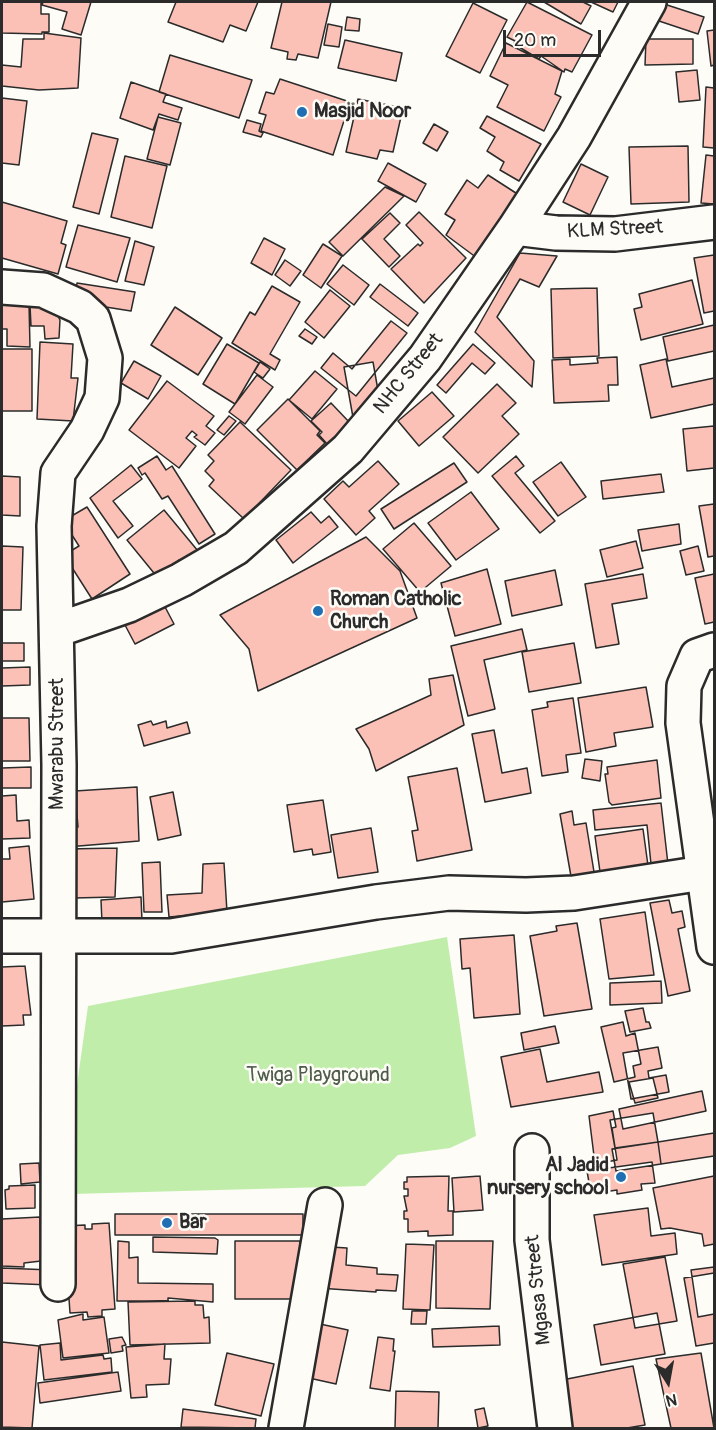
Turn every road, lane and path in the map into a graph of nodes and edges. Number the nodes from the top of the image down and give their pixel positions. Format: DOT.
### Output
graph roads {
  1 [pos="649,2"];
  2 [pos="714,222"];
  3 [pos="515,228"];
  4 [pos="2,287"];
  5 [pos="57,630"];
  6 [pos="714,650"];
  7 [pos="703,873"];
  8 [pos="58,935"];
  9 [pos="2,936"];
  10 [pos="714,947"];
  11 [pos="532,1151"];
  12 [pos="326,1205"];
  13 [pos="58,1284"];
  14 [pos="286,1428"];
  15 [pos="555,1428"];
  1 -- 3 [label="street, NHC Street"];
  2 -- 3 [label="street, KLM Street"];
  3 -- 5 [label="street, NHC Street"];
  4 -- 5 [label="street, Mwarabu Street"];
  5 -- 8 [label="street, Mwarabu Street"];
  6 -- 7 [label="street"];
  7 -- 8 [label="street"];
  7 -- 10 [label="street"];
  8 -- 9 [label="street"];
  8 -- 13 [label="street, Mwarabu Street"];
  11 -- 15 [label="street, Mgasa Street"];
  12 -- 14 [label="street"];
}
